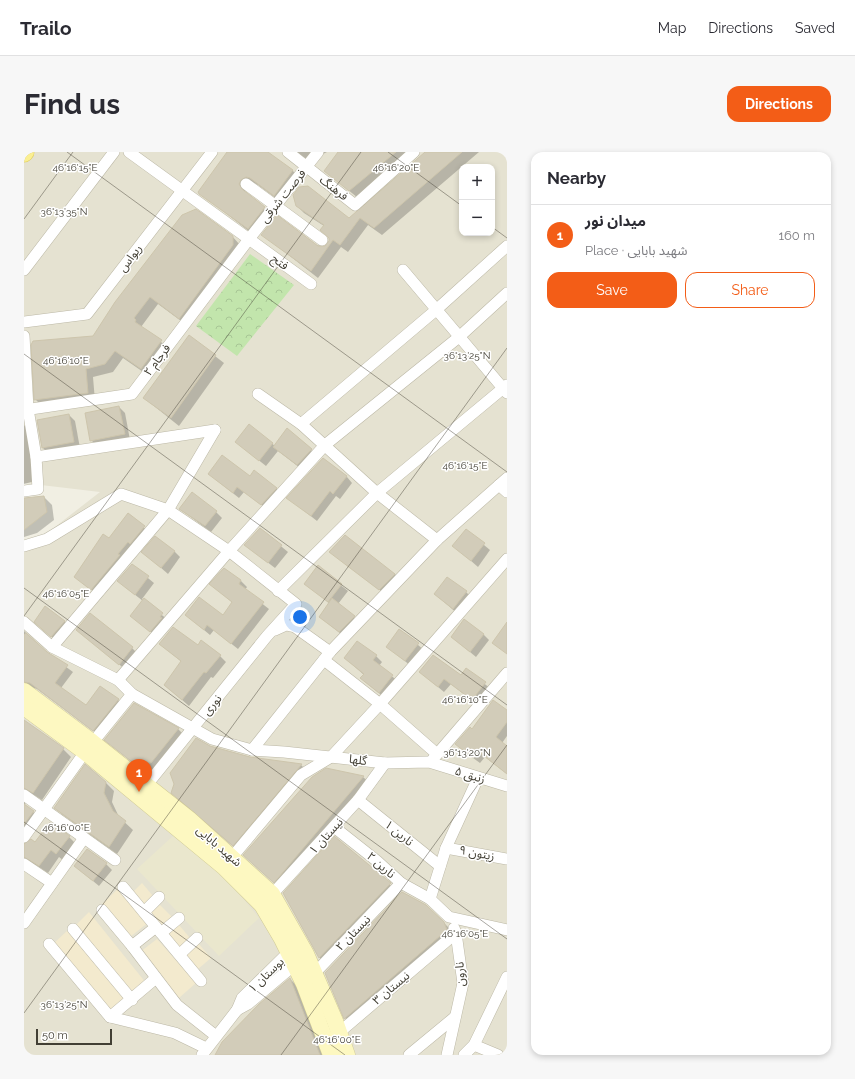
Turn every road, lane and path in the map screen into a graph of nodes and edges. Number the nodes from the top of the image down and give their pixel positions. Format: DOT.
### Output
graph roads {
  1 [pos="114,152"];
  2 [pos="129,152"];
  3 [pos="212,152"];
  4 [pos="288,152"];
  5 [pos="318,152"];
  6 [pos="414,152"];
  7 [pos="306,167"];
  8 [pos="246,184"];
  9 [pos="182,190"];
  10 [pos="276,205"];
  11 [pos="249,239"];
  12 [pos="322,240"];
  13 [pos="507,246"];
  14 [pos="24,270"];
  15 [pos="403,270"];
  16 [pos="311,284"];
  17 [pos="507,293"];
  18 [pos="436,310"];
  19 [pos="24,322"];
  20 [pos="24,336"];
  21 [pos="459,337"];
  22 [pos="506,389"];
  23 [pos="258,394"];
  24 [pos="26,409"];
  25 [pos="301,424"];
  26 [pos="325,445"];
  27 [pos="36,457"];
  28 [pos="504,485"];
  29 [pos="24,491"];
  30 [pos="377,493"];
  31 [pos="168,510"];
  32 [pos="437,540"];
  33 [pos="24,546"];
  34 [pos="229,551"];
  35 [pos="507,559"];
  36 [pos="278,592"];
  37 [pos="24,622"];
  38 [pos="275,628"];
  39 [pos="52,647"];
  40 [pos="327,656"];
  41 [pos="507,673"];
  42 [pos="118,680"];
  43 [pos="24,691"];
  44 [pos="132,694"];
  45 [pos="380,704"];
  46 [pos="24,707"];
  47 [pos="192,730"];
  48 [pos="88,747"];
  49 [pos="252,750"];
  50 [pos="331,757"];
  51 [pos="433,758"];
  52 [pos="385,763"];
  53 [pos="478,778"];
  54 [pos="146,786"];
  55 [pos="507,786"];
  56 [pos="24,795"];
  57 [pos="358,800"];
  58 [pos="44,810"];
  59 [pos="334,827"];
  60 [pos="24,837"];
  61 [pos="84,838"];
  62 [pos="446,848"];
  63 [pos="507,859"];
  64 [pos="115,860"];
  65 [pos="228,862"];
  66 [pos="24,864"];
  67 [pos="440,866"];
  68 [pos="401,883"];
  69 [pos="52,884"];
  70 [pos="123,887"];
  71 [pos="159,897"];
  72 [pos="430,899"];
  73 [pos="267,900"];
  74 [pos="102,910"];
  75 [pos="144,912"];
  76 [pos="448,917"];
  77 [pos="180,918"];
  78 [pos="24,923"];
  79 [pos="73,929"];
  80 [pos="159,930"];
  81 [pos="507,930"];
  82 [pos="456,933"];
  83 [pos="197,938"];
  84 [pos="49,944"];
  85 [pos="132,946"];
  86 [pos="297,953"];
  87 [pos="180,954"];
  88 [pos="507,977"];
  89 [pos="156,978"];
  90 [pos="310,979"];
  91 [pos="201,981"];
  92 [pos="503,994"];
  93 [pos="132,1000"];
  94 [pos="110,1017"];
  95 [pos="455,1017"];
  96 [pos="339,1032"];
  97 [pos="216,1036"];
  98 [pos="474,1045"];
  99 [pos="329,1049"];
  100 [pos="204,1051"];
  101 [pos="347,1055"];
  102 [pos="409,1055"];
  103 [pos="447,1055"];
  104 [pos="464,1055"];
  105 [pos="498,1055"];
  1 -- 14 [label="street"];
  2 -- 9 [label="street"];
  3 -- 9 [label="street, ریواس"];
  4 -- 7 [label="street, فرهنگ"];
  5 -- 7 [label="street, فرصت شرقی"];
  6 -- 7 [label="street, فرهنگ"];
  7 -- 10 [label="street, فرصت شرقی"];
  8 -- 10 [label="street"];
  9 -- 11 [label="street, فتح"];
  9 -- 19 [label="street, ریواس"];
  10 -- 11 [label="street, فرصت شرقی"];
  10 -- 12 [label="street"];
  11 -- 16 [label="street, فتح"];
  11 -- 24 [label="street, فرجام ۲"];
  13 -- 18 [label="street"];
  15 -- 18 [label="street"];
  17 -- 21 [label="street"];
  18 -- 21 [label="street"];
  18 -- 25 [label="street"];
  20 -- 24 [label="street"];
  21 -- 22 [label="street"];
  21 -- 26 [label="street"];
  22 -- 30 [label="street"];
  23 -- 25 [label="street"];
  24 -- 27 [label="street"];
  25 -- 26 [label="street"];
  26 -- 30 [label="street"];
  26 -- 34 [label="street"];
  27 -- 29 [label="street"];
  27 -- 31 [label="street"];
  28 -- 32 [label="street"];
  30 -- 32 [label="street"];
  30 -- 36 [label="street"];
  31 -- 33 [label="street"];
  31 -- 34 [label="street"];
  31 -- 39 [label="street"];
  32 -- 40 [label="street"];
  34 -- 36 [label="street"];
  34 -- 42 [label="street"];
  35 -- 45 [label="street"];
  36 -- 38 [label="street, نوری"];
  37 -- 39 [label="street, گلها"];
  38 -- 40 [label="street"];
  38 -- 47 [label="street, نوری"];
  39 -- 42 [label="street, گلها"];
  40 -- 45 [label="street"];
  40 -- 49 [label="street"];
  41 -- 51 [label="street"];
  42 -- 44 [label="street, گلها"];
  43 -- 48 [label="main road, شهید بابایی"];
  44 -- 47 [label="street, گلها"];
  44 -- 48 [label="street"];
  45 -- 50 [label="street"];
  45 -- 51 [label="street"];
  46 -- 48 [label="main road, شهید بابایی"];
  47 -- 49 [label="street, گلها"];
  47 -- 54 [label="street, نوری"];
  48 -- 54 [label="main road, شهید بابایی"];
  48 -- 58 [label="street"];
  48 -- 65 [label="main road, شهید بابایی"];
  49 -- 50 [label="street, گلها"];
  50 -- 52 [label="street, گلها"];
  50 -- 65 [label="street"];
  51 -- 52 [label="street, زنبق ۵"];
  51 -- 53 [label="street, زنبق ۵"];
  52 -- 57 [label="street, نیستان ۱"];
  53 -- 55 [label="street, زنبق ۵"];
  53 -- 62 [label="street"];
  54 -- 65 [label="main road, شهید بابایی"];
  56 -- 58 [label="street"];
  57 -- 59 [label="street, نیستان ۱"];
  57 -- 67 [label="street, نارین ۱"];
  58 -- 60 [label="street"];
  58 -- 61 [label="street"];
  59 -- 68 [label="street, نارین ۲"];
  59 -- 73 [label="street, نیستان ۱"];
  61 -- 64 [label="street"];
  61 -- 69 [label="street"];
  62 -- 63 [label="street, زیتون ۹"];
  62 -- 67 [label="street"];
  65 -- 73 [label="main road, شهید بابایی"];
  66 -- 69 [label="street"];
  67 -- 72 [label="street"];
  68 -- 72 [label="street, نارین ۲"];
  68 -- 90 [label="street, نیستان ۲"];
  69 -- 78 [label="street"];
  70 -- 75 [label="street"];
  71 -- 75 [label="street"];
  72 -- 76 [label="street, نارین ۲"];
  73 -- 86 [label="main road, شهید بابایی"];
  74 -- 85 [label="street"];
  75 -- 80 [label="street"];
  76 -- 81 [label="street"];
  76 -- 82 [label="street, نارون"];
  77 -- 80 [label="street"];
  79 -- 93 [label="street"];
  80 -- 85 [label="street"];
  80 -- 87 [label="street"];
  82 -- 95 [label="street, نارون"];
  82 -- 96 [label="street, نیستان ۳"];
  83 -- 87 [label="street"];
  84 -- 94 [label="street"];
  85 -- 89 [label="street"];
  86 -- 90 [label="main road, شهید بابایی"];
  86 -- 97 [label="street, بوستان ۱"];
  87 -- 91 [label="street"];
  88 -- 92 [label="street"];
  89 -- 93 [label="street"];
  89 -- 97 [label="street"];
  90 -- 96 [label="main road, شهید بابایی"];
  90 -- 99 [label="main road, شهید بابایی"];
  92 -- 98 [label="street"];
  93 -- 94 [label="street"];
  94 -- 100 [label="street"];
  95 -- 102 [label="street"];
  95 -- 103 [label="street, نارون"];
  96 -- 99 [label="street, نیستان ۳"];
  96 -- 101 [label="main road, شهید بابایی"];
  97 -- 100 [label="street, بوستان ۱"];
  98 -- 104 [label="street"];
  98 -- 105 [label="street"];
}
